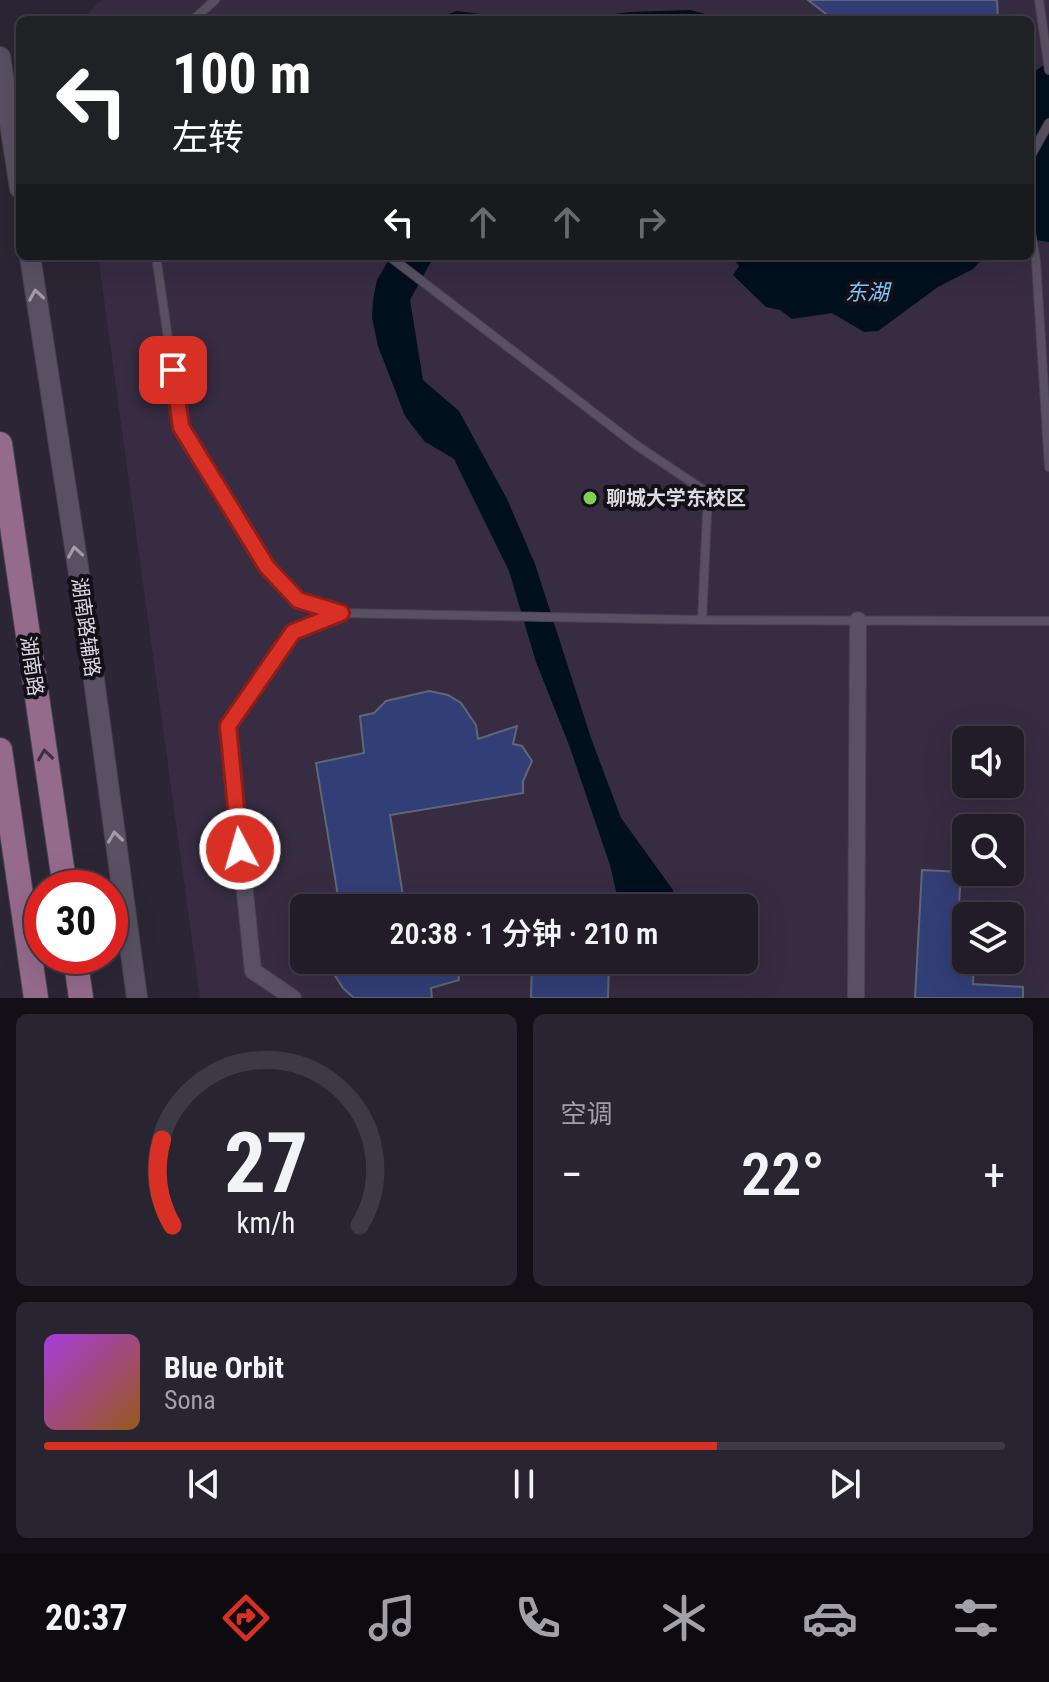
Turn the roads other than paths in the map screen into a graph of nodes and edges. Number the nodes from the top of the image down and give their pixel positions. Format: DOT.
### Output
graph roads {
  1 [pos="215,0"];
  2 [pos="1039,0"];
  3 [pos="197,16"];
  4 [pos="0,57"];
  5 [pos="1049,70"];
  6 [pos="1049,123"];
  7 [pos="1034,150"];
  8 [pos="16,162"];
  9 [pos="1034,250"];
  10 [pos="31,260"];
  11 [pos="157,260"];
  12 [pos="395,260"];
  13 [pos="0,444"];
  14 [pos="1049,467"];
  15 [pos="341,613"];
  16 [pos="702,620"];
  17 [pos="858,620"];
  18 [pos="1049,621"];
  19 [pos="228,726"];
  20 [pos="0,750"];
  21 [pos="62,870"];
  22 [pos="78,974"];
  23 [pos="36,998"];
  24 [pos="81,998"];
  25 [pos="137,998"];
  26 [pos="293,998"];
  27 [pos="856,998"];
  1 -- 3 [label="lane"];
  2 -- 5 [label="lane"];
  4 -- 8 [label="street"];
  6 -- 7 [label="lane"];
  9 -- 14 [label="lane"];
  25 -- 10 [label="street, 湖南路辅路, one-way"];
  11 -- 15 [label="lane"];
  12 -- 16 [label="lane"];
  21 -- 13 [label="main road, 湖南路, one-way"];
  15 -- 16 [label="lane"];
  15 -- 19 [label="lane"];
  16 -- 17 [label="lane"];
  17 -- 18 [label="lane"];
  17 -- 27 [label="street"];
  19 -- 26 [label="street"];
  20 -- 23 [label="main road"];
  22 -- 24 [label="main road"];
}
